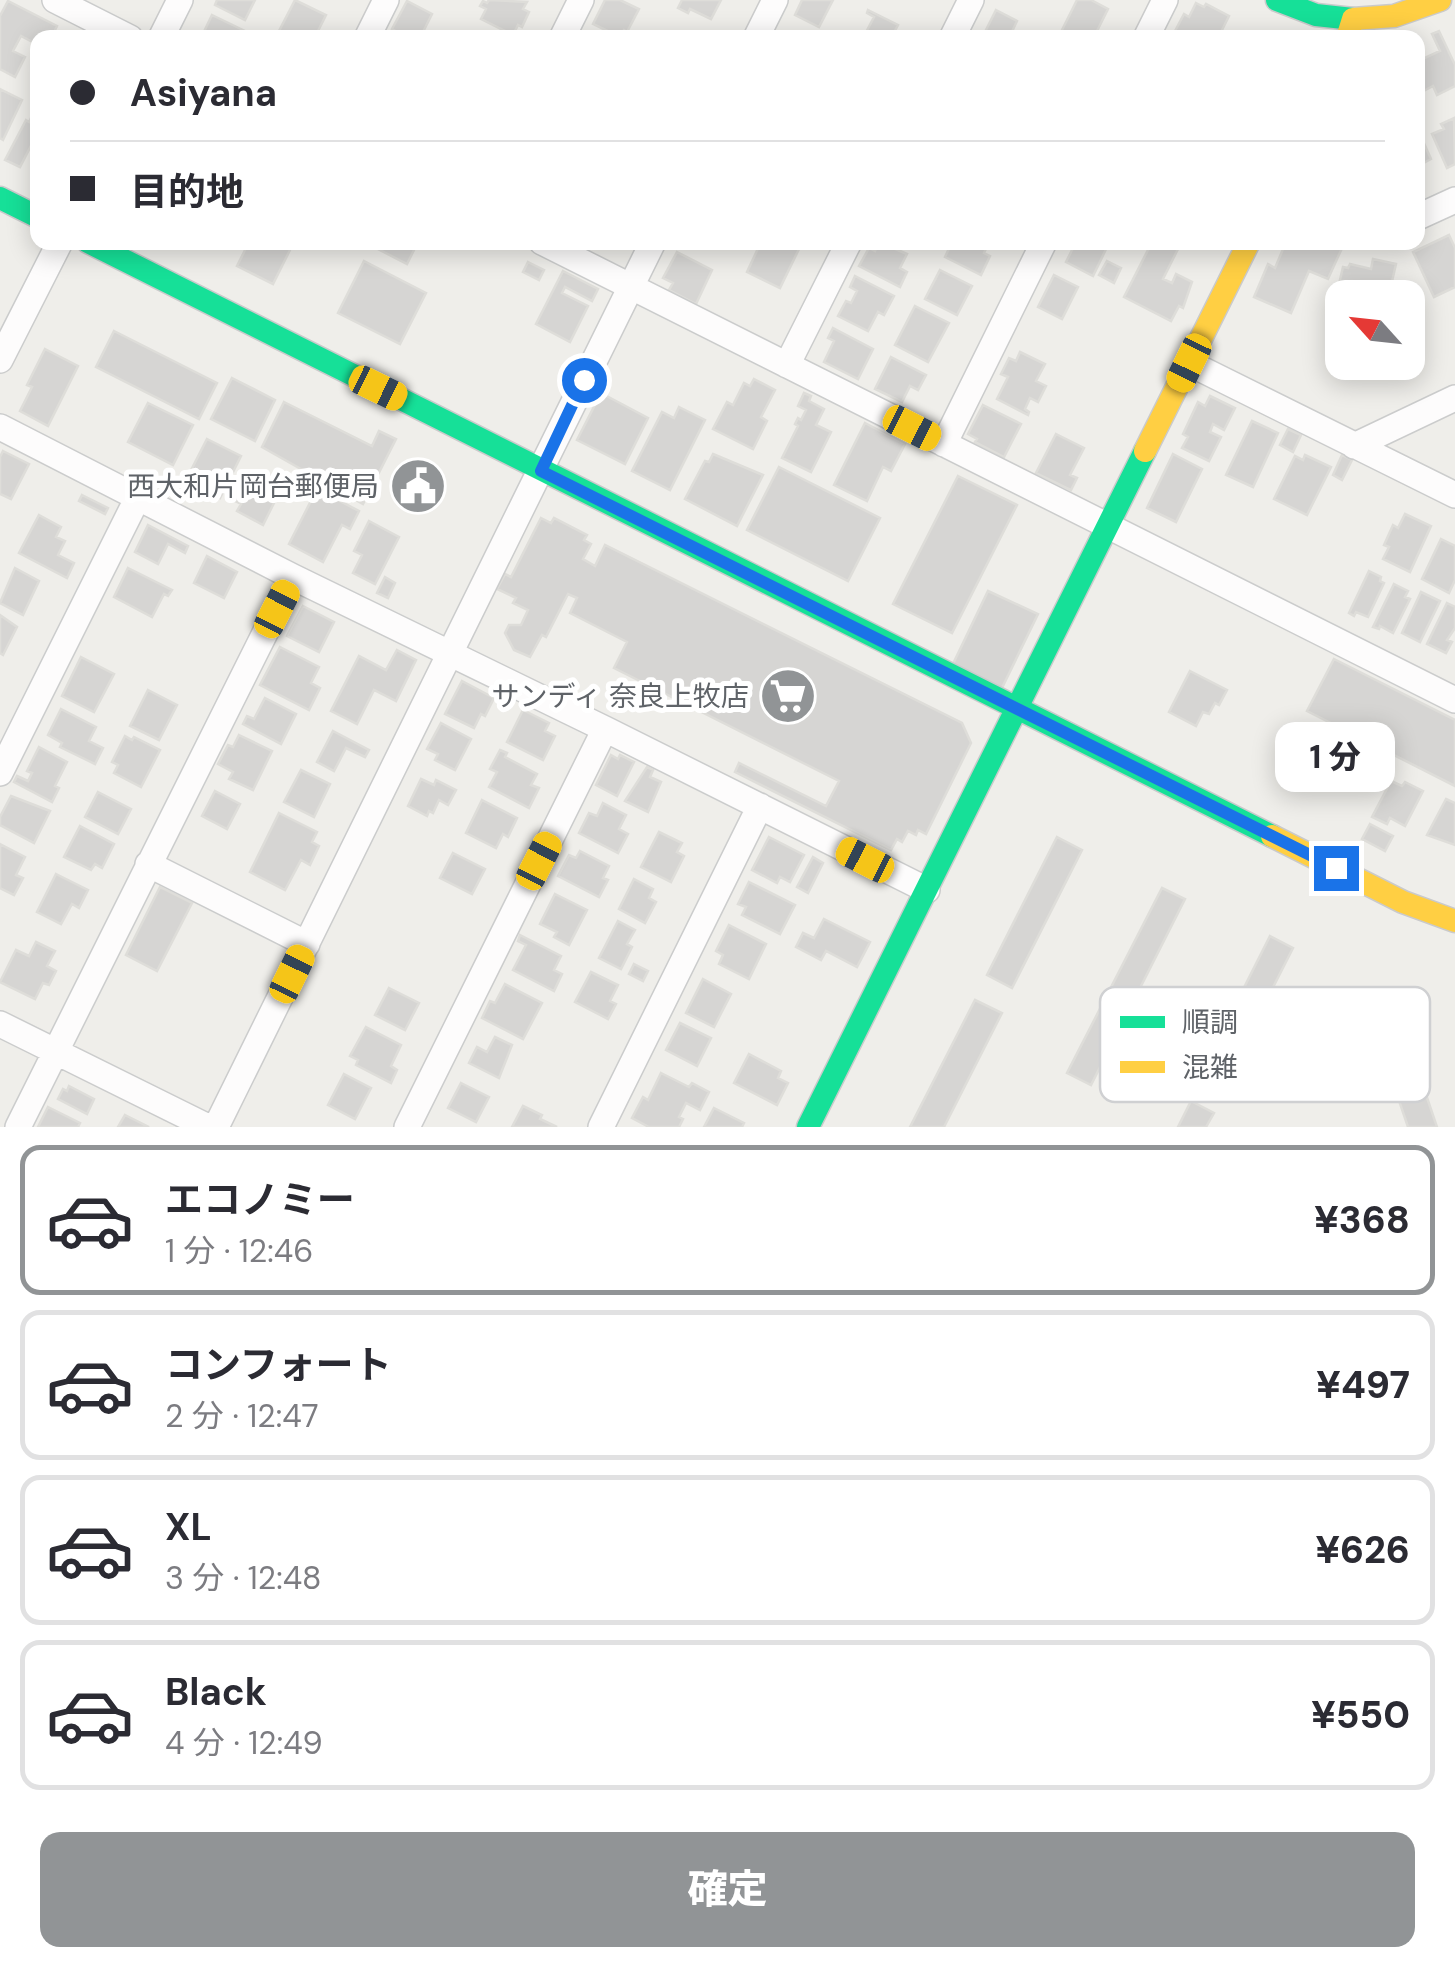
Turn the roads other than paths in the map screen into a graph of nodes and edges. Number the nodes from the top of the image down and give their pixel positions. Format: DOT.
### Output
graph roads {
  1 [pos="55,0"];
  2 [pos="180,0"];
  3 [pos="386,0"];
  4 [pos="581,0"];
  5 [pos="776,0"];
  6 [pos="971,0"];
  7 [pos="1165,0"];
  8 [pos="1277,0"];
  9 [pos="1440,0"];
  10 [pos="1351,19"];
  11 [pos="114,30"];
  12 [pos="165,30"];
  13 [pos="371,30"];
  14 [pos="566,30"];
  15 [pos="760,30"];
  16 [pos="956,30"];
  17 [pos="1150,30"];
  18 [pos="0,198"];
  19 [pos="1455,200"];
  20 [pos="30,213"];
  21 [pos="1425,214"];
  22 [pos="56,250"];
  23 [pos="104,250"];
  24 [pos="558,250"];
  25 [pos="648,250"];
  26 [pos="845,250"];
  27 [pos="1040,250"];
  28 [pos="1245,250"];
  29 [pos="630,287"];
  30 [pos="0,360"];
  31 [pos="1189,363"];
  32 [pos="788,365"];
  33 [pos="1455,398"];
  34 [pos="0,427"];
  35 [pos="944,444"];
  36 [pos="1354,446"];
  37 [pos="541,471"];
  38 [pos="1455,495"];
  39 [pos="138,498"];
  40 [pos="1109,527"];
  41 [pos="293,577"];
  42 [pos="452,654"];
  43 [pos="1455,700"];
  44 [pos="1018,708"];
  45 [pos="606,728"];
  46 [pos="0,773"];
  47 [pos="760,806"];
  48 [pos="148,864"];
  49 [pos="927,890"];
  50 [pos="1455,921"];
  51 [pos="307,944"];
  52 [pos="0,1024"];
  53 [pos="56,1052"];
  54 [pos="18,1127"];
  55 [pos="208,1127"];
  56 [pos="216,1127"];
  57 [pos="407,1127"];
  58 [pos="601,1127"];
  59 [pos="808,1127"];
  1 -- 11 [label="street"];
  2 -- 12 [label="street"];
  3 -- 13 [label="street"];
  4 -- 14 [label="street"];
  5 -- 15 [label="street"];
  6 -- 16 [label="street"];
  7 -- 17 [label="street"];
  8 -- 10 [label="street"];
  9 -- 10 [label="street"];
  18 -- 20 [label="street"];
  19 -- 21 [label="street"];
  22 -- 30 [label="street"];
  23 -- 37 [label="street"];
  24 -- 29 [label="street"];
  25 -- 29 [label="street"];
  26 -- 32 [label="street"];
  27 -- 35 [label="street"];
  28 -- 31 [label="street"];
  29 -- 32 [label="street"];
  29 -- 37 [label="street"];
  31 -- 36 [label="street"];
  31 -- 40 [label="street"];
  32 -- 35 [label="street"];
  33 -- 36 [label="street"];
  34 -- 39 [label="street"];
  35 -- 40 [label="street"];
  36 -- 38 [label="street"];
  37 -- 42 [label="street"];
  37 -- 44 [label="street"];
  39 -- 41 [label="street"];
  39 -- 46 [label="street"];
  40 -- 43 [label="street"];
  40 -- 44 [label="street"];
  41 -- 42 [label="street"];
  41 -- 48 [label="street"];
  42 -- 45 [label="street"];
  42 -- 51 [label="street"];
  44 -- 49 [label="street"];
  44 -- 50 [label="street"];
  45 -- 47 [label="street"];
  45 -- 57 [label="street"];
  47 -- 49 [label="street"];
  47 -- 58 [label="street"];
  48 -- 51 [label="street"];
  48 -- 53 [label="street"];
  49 -- 59 [label="street"];
  51 -- 56 [label="street"];
  52 -- 53 [label="street"];
  53 -- 54 [label="street"];
  53 -- 55 [label="street"];
}
